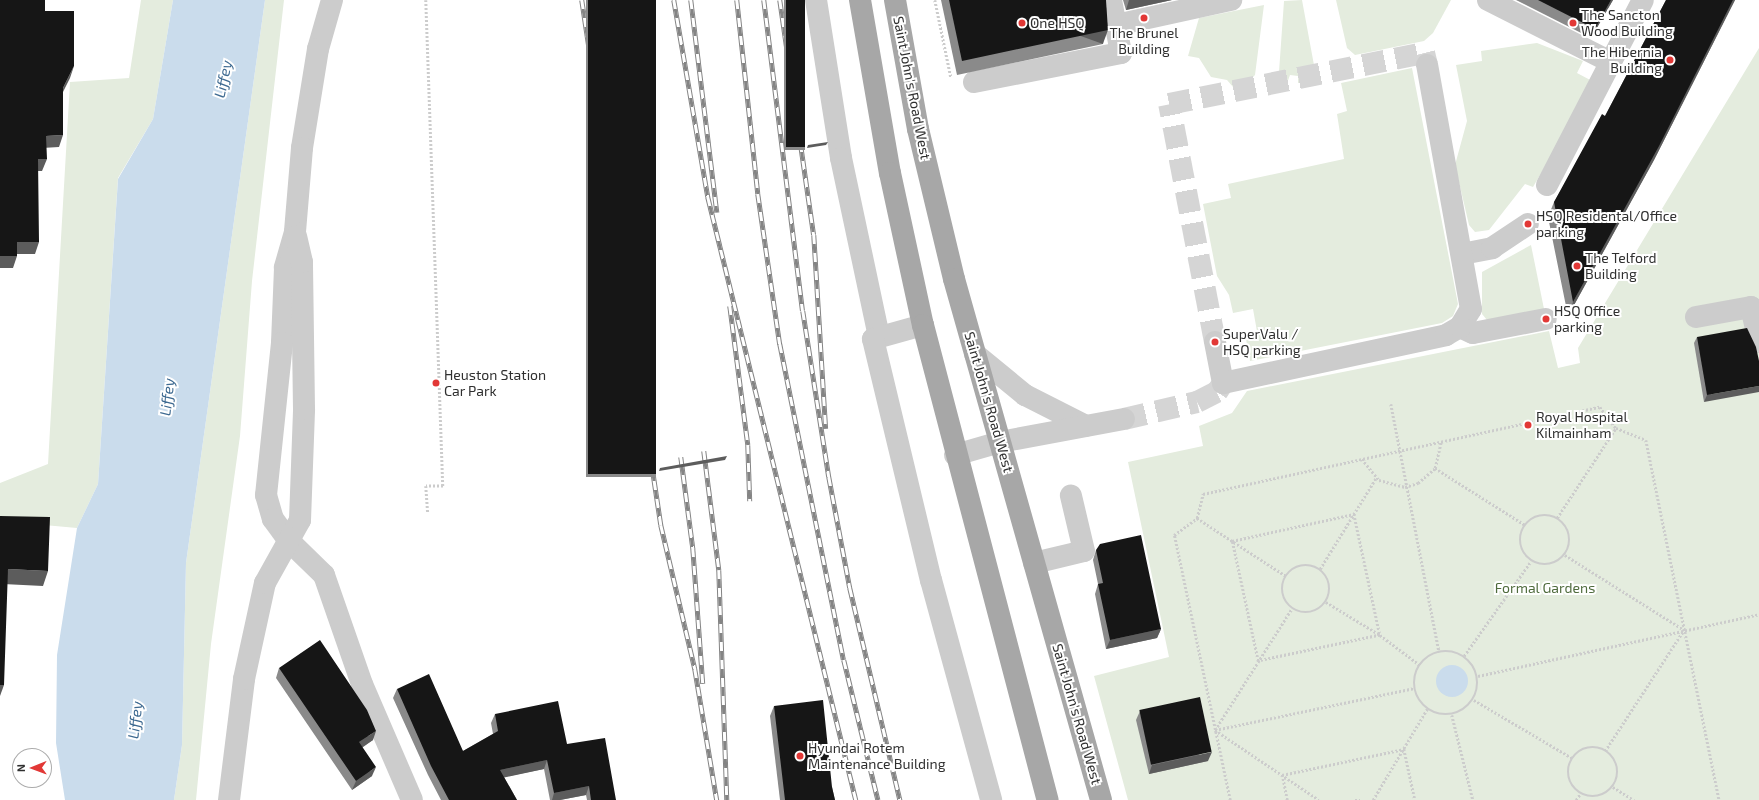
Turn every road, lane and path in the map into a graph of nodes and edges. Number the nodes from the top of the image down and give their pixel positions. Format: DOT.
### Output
graph roads {
  1 [pos="332,0"];
  2 [pos="340,0"];
  3 [pos="426,0"];
  4 [pos="816,0"];
  5 [pos="860,0"];
  6 [pos="895,0"];
  7 [pos="935,0"];
  8 [pos="1111,0"];
  9 [pos="1231,0"];
  10 [pos="1488,0"];
  11 [pos="1643,0"];
  12 [pos="325,20"];
  13 [pos="1116,26"];
  14 [pos="1611,62"];
  15 [pos="1427,64"];
  16 [pos="974,82"];
  17 [pos="952,86"];
  18 [pos="1547,185"];
  19 [pos="1528,224"];
  20 [pos="295,232"];
  21 [pos="1462,254"];
  22 [pos="1696,316"];
  23 [pos="1546,319"];
  24 [pos="923,325"];
  25 [pos="1460,327"];
  26 [pos="879,337"];
  27 [pos="1215,342"];
  28 [pos="1759,342"];
  29 [pos="975,354"];
  30 [pos="1391,404"];
  31 [pos="1124,419"];
  32 [pos="1086,426"];
  33 [pos="1616,428"];
  34 [pos="1000,442"];
  35 [pos="1441,442"];
  36 [pos="1398,449"];
  37 [pos="955,455"];
  38 [pos="1362,459"];
  39 [pos="1435,468"];
  40 [pos="1376,478"];
  41 [pos="1406,486"];
  42 [pos="1071,496"];
  43 [pos="428,512"];
  44 [pos="1354,514"];
  45 [pos="1196,518"];
  46 [pos="1557,518"];
  47 [pos="1525,525"];
  48 [pos="288,540"];
  49 [pos="1232,541"];
  50 [pos="1565,555"];
  51 [pos="1531,561"];
  52 [pos="1034,563"];
  53 [pos="1320,569"];
  54 [pos="1286,576"];
  55 [pos="1326,602"];
  56 [pos="1292,608"];
  57 [pos="1759,614"];
  58 [pos="1684,630"];
  59 [pos="1380,634"];
  60 [pos="1439,652"];
  61 [pos="1464,656"];
  62 [pos="1258,661"];
  63 [pos="1420,665"];
  64 [pos="1478,676"];
  65 [pos="1415,688"];
  66 [pos="1474,700"];
  67 [pos="1427,709"];
  68 [pos="1452,715"];
  69 [pos="1215,730"];
  70 [pos="1404,749"];
  71 [pos="1605,751"];
  72 [pos="1572,758"];
  73 [pos="1282,775"];
  74 [pos="1613,787"];
  75 [pos="1580,794"];
  76 [pos="229,800"];
  77 [pos="412,800"];
  78 [pos="992,800"];
  79 [pos="1048,800"];
  80 [pos="1101,800"];
  81 [pos="1230,800"];
  82 [pos="1287,800"];
  83 [pos="1319,800"];
  84 [pos="1355,800"];
  85 [pos="1360,800"];
  86 [pos="1373,800"];
  87 [pos="1415,800"];
  88 [pos="1473,800"];
  89 [pos="1576,800"];
  90 [pos="1634,800"];
  91 [pos="1719,800"];
  1 -- 12 [label="street"];
  2 -- 12 [label="street"];
  3 -- 43 [label="path"];
  4 -- 26 [label="street"];
  5 -- 24 [label="main road"];
  6 -- 29 [label="main road, Saint John's Road West"];
  7 -- 17 [label="path"];
  8 -- 13 [label="street"];
  9 -- 13 [label="street"];
  10 -- 14 [label="street"];
  11 -- 14 [label="street"];
  12 -- 20 [label="street"];
  13 -- 16 [label="street"];
  14 -- 18 [label="street"];
  15 -- 21 [label="street"];
  19 -- 21 [label="street"];
  20 -- 48 [label="street"];
  20 -- 48 [label="street"];
  21 -- 25 [label="street"];
  22 -- 28 [label="street"];
  23 -- 25 [label="street"];
  24 -- 26 [label="street"];
  24 -- 37 [label="main road"];
  25 -- 27 [label="street"];
  26 -- 78 [label="street"];
  29 -- 32 [label="street"];
  29 -- 34 [label="main road, Saint John's Road West"];
  30 -- 36 [label="path"];
  31 -- 32 [label="street"];
  32 -- 34 [label="street"];
  33 -- 35 [label="path"];
  33 -- 46 [label="path"];
  33 -- 58 [label="path"];
  34 -- 37 [label="street"];
  34 -- 52 [label="main road, Saint John's Road West"];
  35 -- 36 [label="path"];
  35 -- 39 [label="path"];
  36 -- 38 [label="path"];
  36 -- 41 [label="path"];
  37 -- 79 [label="main road"];
  38 -- 40 [label="path"];
  38 -- 45 [label="path"];
  39 -- 41 [label="path"];
  39 -- 47 [label="path"];
  40 -- 41 [label="path"];
  40 -- 44 [label="path"];
  41 -- 60 [label="path"];
  42 -- 52 [label="street"];
  44 -- 49 [label="path"];
  44 -- 53 [label="path"];
  44 -- 59 [label="path"];
  45 -- 49 [label="path"];
  45 -- 69 [label="path"];
  46 -- 47 [label="path"];
  46 -- 50 [label="path"];
  47 -- 51 [label="path"];
  48 -- 76 [label="street"];
  48 -- 77 [label="street"];
  49 -- 54 [label="path"];
  49 -- 62 [label="path"];
  50 -- 51 [label="path"];
  50 -- 58 [label="path"];
  51 -- 61 [label="path"];
  52 -- 80 [label="main road, Saint John's Road West"];
  53 -- 54 [label="path"];
  53 -- 55 [label="path"];
  54 -- 56 [label="path"];
  55 -- 56 [label="path"];
  55 -- 59 [label="path"];
  56 -- 62 [label="path"];
  57 -- 58 [label="path"];
  58 -- 64 [label="path"];
  58 -- 71 [label="path"];
  58 -- 91 [label="path"];
  59 -- 62 [label="path"];
  59 -- 63 [label="path"];
  60 -- 61 [label="path"];
  60 -- 63 [label="path"];
  61 -- 64 [label="path"];
  62 -- 69 [label="path"];
  63 -- 65 [label="path"];
  64 -- 66 [label="path"];
  65 -- 67 [label="path"];
  65 -- 69 [label="path"];
  66 -- 68 [label="path"];
  66 -- 72 [label="path"];
  67 -- 68 [label="path"];
  67 -- 70 [label="path"];
  68 -- 88 [label="path"];
  69 -- 73 [label="path"];
  69 -- 81 [label="path"];
  70 -- 73 [label="path"];
  70 -- 86 [label="path"];
  70 -- 87 [label="path"];
  71 -- 72 [label="path"];
  71 -- 74 [label="path"];
  72 -- 75 [label="path"];
  73 -- 82 [label="path"];
  73 -- 83 [label="path"];
  74 -- 75 [label="path"];
  74 -- 90 [label="path"];
  75 -- 89 [label="path"];
  84 -- 85 [label="path"];
}
